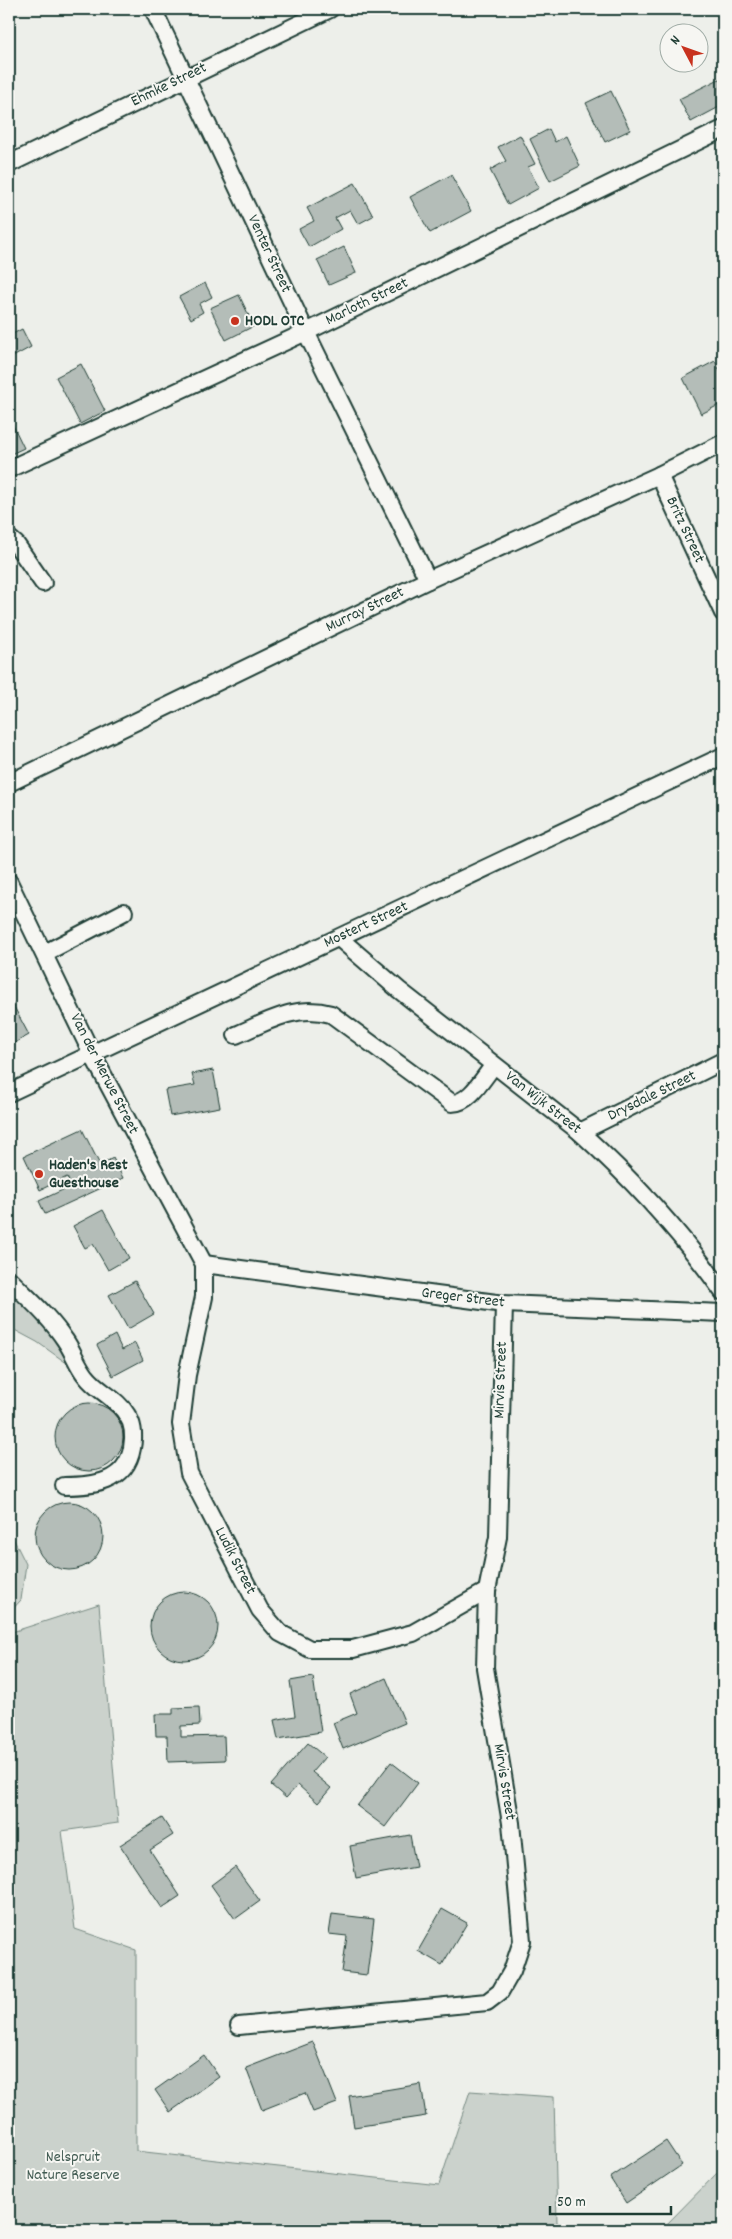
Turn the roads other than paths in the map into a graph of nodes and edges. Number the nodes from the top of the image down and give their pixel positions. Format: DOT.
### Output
graph roads {
  1 [pos="153,9"];
  2 [pos="330,9"];
  3 [pos="186,77"];
  4 [pos="723,129"];
  5 [pos="9,164"];
  6 [pos="306,332"];
  7 [pos="723,443"];
  8 [pos="9,469"];
  9 [pos="659,475"];
  10 [pos="9,538"];
  11 [pos="428,580"];
  12 [pos="43,583"];
  13 [pos="723,613"];
  14 [pos="723,756"];
  15 [pos="9,783"];
  16 [pos="9,882"];
  17 [pos="124,912"];
  18 [pos="339,938"];
  19 [pos="45,953"];
  20 [pos="236,1035"];
  21 [pos="92,1052"];
  22 [pos="723,1061"];
  23 [pos="494,1065"];
  24 [pos="9,1093"];
  25 [pos="580,1132"];
  26 [pos="204,1264"];
  27 [pos="9,1278"];
  28 [pos="723,1292"];
  29 [pos="504,1304"];
  30 [pos="723,1314"];
  31 [pos="64,1486"];
  32 [pos="488,1590"];
  33 [pos="239,2026"];
  1 -- 3 [label="street, Venter Street"];
  2 -- 3 [label="street, Ehmke Street"];
  3 -- 5 [label="street, Ehmke Street"];
  3 -- 6 [label="street, Venter Street"];
  4 -- 6 [label="street, Marloth Street"];
  6 -- 8 [label="street, Marloth Street"];
  6 -- 11 [label="street, Venter Street"];
  7 -- 9 [label="street, Murray Street"];
  9 -- 11 [label="street, Murray Street"];
  9 -- 13 [label="street, Britz Street"];
  10 -- 12 [label="street"];
  11 -- 15 [label="street, Murray Street"];
  14 -- 18 [label="street, Mostert Street"];
  16 -- 19 [label="street, Van der Merwe Street"];
  17 -- 19 [label="street"];
  18 -- 21 [label="street, Mostert Street"];
  18 -- 23 [label="street, Van Wijk Street"];
  19 -- 21 [label="street, Van der Merwe Street"];
  20 -- 23 [label="street"];
  21 -- 24 [label="street, Mostert Street"];
  21 -- 26 [label="street, Van der Merwe Street"];
  22 -- 25 [label="street, Drysdale Street"];
  23 -- 25 [label="street, Van Wijk Street"];
  25 -- 28 [label="street, Van Wijk Street"];
  26 -- 29 [label="street, Greger Street"];
  26 -- 32 [label="street, Ludik Street"];
  27 -- 31 [label="street"];
  29 -- 30 [label="street, Greger Street"];
  29 -- 32 [label="street, Mirvis Street"];
  32 -- 33 [label="street, Mirvis Street"];
}
